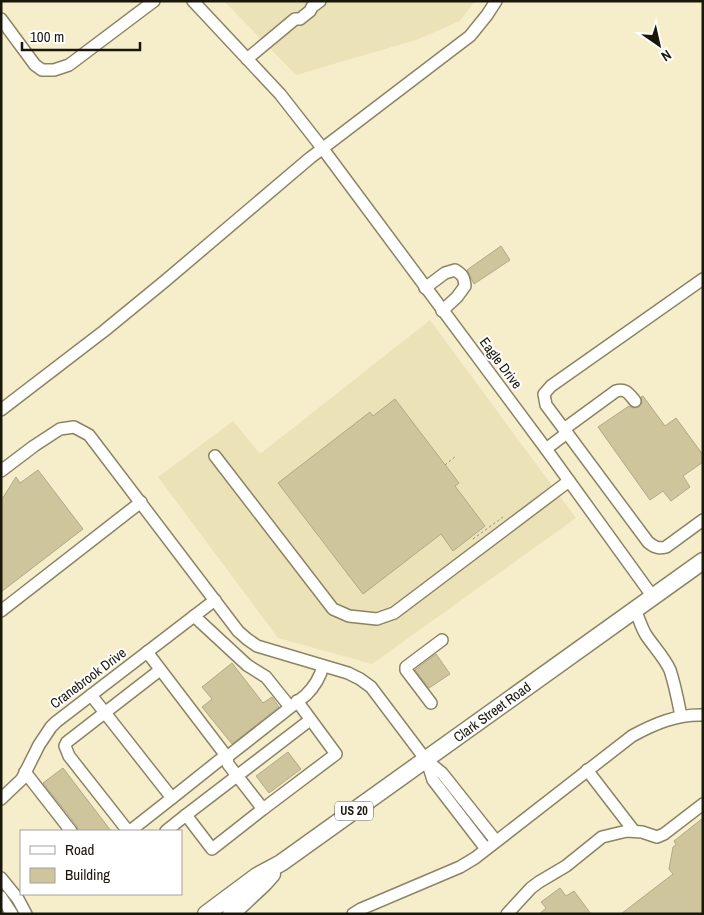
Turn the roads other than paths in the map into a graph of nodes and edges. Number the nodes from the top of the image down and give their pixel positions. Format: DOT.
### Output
graph roads {
  1 [pos="154,1"];
  2 [pos="193,1"];
  3 [pos="496,1"];
  4 [pos="316,4"];
  5 [pos="1,19"];
  6 [pos="247,59"];
  7 [pos="323,149"];
  8 [pos="703,279"];
  9 [pos="425,288"];
  10 [pos="442,311"];
  11 [pos="635,401"];
  12 [pos="1,410"];
  13 [pos="565,431"];
  14 [pos="546,448"];
  15 [pos="215,456"];
  16 [pos="1,471"];
  17 [pos="568,481"];
  18 [pos="141,502"];
  19 [pos="703,520"];
  20 [pos="703,561"];
  21 [pos="653,597"];
  22 [pos="215,600"];
  23 [pos="635,610"];
  24 [pos="1,611"];
  25 [pos="194,616"];
  26 [pos="442,640"];
  27 [pos="147,652"];
  28 [pos="323,666"];
  29 [pos="160,670"];
  30 [pos="91,695"];
  31 [pos="294,704"];
  32 [pos="431,704"];
  33 [pos="105,712"];
  34 [pos="703,715"];
  35 [pos="681,716"];
  36 [pos="310,720"];
  37 [pos="227,757"];
  38 [pos="426,760"];
  39 [pos="587,770"];
  40 [pos="26,772"];
  41 [pos="237,776"];
  42 [pos="172,798"];
  43 [pos="1,799"];
  44 [pos="703,804"];
  45 [pos="263,810"];
  46 [pos="186,816"];
  47 [pos="69,830"];
  48 [pos="128,830"];
  49 [pos="130,830"];
  50 [pos="167,830"];
  51 [pos="634,831"];
  52 [pos="496,841"];
  53 [pos="486,849"];
  54 [pos="281,863"];
  55 [pos="1,878"];
  56 [pos="1,897"];
  57 [pos="12,914"];
  58 [pos="26,914"];
  59 [pos="206,914"];
  60 [pos="231,914"];
  61 [pos="353,914"];
  62 [pos="507,914"];
  1 -- 5 [label="street"];
  2 -- 6 [label="street, Eagle Drive"];
  3 -- 7 [label="street"];
  4 -- 6 [label="street"];
  6 -- 7 [label="street, Eagle Drive"];
  7 -- 9 [label="street, Eagle Drive"];
  7 -- 12 [label="street"];
  8 -- 13 [label="street"];
  9 -- 10 [label="street, Eagle Drive"];
  9 -- 10 [label="street"];
  10 -- 14 [label="street, Eagle Drive"];
  11 -- 13 [label="street"];
  13 -- 14 [label="street"];
  13 -- 19 [label="street"];
  14 -- 17 [label="street, Eagle Drive"];
  15 -- 17 [label="street"];
  16 -- 18 [label="street"];
  17 -- 21 [label="street, Eagle Drive"];
  18 -- 22 [label="street"];
  18 -- 24 [label="street"];
  20 -- 21 [label="highway, Clark Street Road / US 20"];
  21 -- 23 [label="highway, Clark Street Road / US 20"];
  22 -- 25 [label="street, Cranebrook Drive"];
  22 -- 28 [label="street"];
  23 -- 35 [label="street"];
  23 -- 38 [label="highway, Clark Street Road / US 20"];
  25 -- 27 [label="street, Cranebrook Drive"];
  25 -- 31 [label="street"];
  26 -- 32 [label="street"];
  27 -- 29 [label="street"];
  27 -- 30 [label="street, Cranebrook Drive"];
  28 -- 31 [label="street"];
  28 -- 38 [label="street"];
  29 -- 33 [label="street"];
  29 -- 37 [label="street"];
  30 -- 33 [label="street"];
  30 -- 40 [label="street, Cranebrook Drive"];
  31 -- 36 [label="street"];
  31 -- 37 [label="street"];
  33 -- 42 [label="street"];
  33 -- 48 [label="street"];
  34 -- 35 [label="street"];
  35 -- 39 [label="street"];
  36 -- 41 [label="street"];
  36 -- 45 [label="street"];
  37 -- 41 [label="street"];
  37 -- 42 [label="street"];
  38 -- 52 [label="street"];
  38 -- 53 [label="street"];
  38 -- 54 [label="highway, Clark Street Road / US 20"];
  39 -- 51 [label="street"];
  39 -- 52 [label="street"];
  40 -- 43 [label="street, Cranebrook Drive"];
  40 -- 47 [label="street"];
  41 -- 45 [label="street"];
  41 -- 46 [label="street"];
  42 -- 49 [label="street"];
  44 -- 51 [label="street"];
  45 -- 46 [label="street"];
  46 -- 50 [label="street"];
  51 -- 62 [label="street"];
  52 -- 53 [label="street"];
  53 -- 61 [label="street"];
  54 -- 59 [label="highway, Clark Street Road / US 20"];
  54 -- 60 [label="highway, Clark Street Road / US 20"];
  55 -- 58 [label="street"];
  56 -- 57 [label="street"];
}
